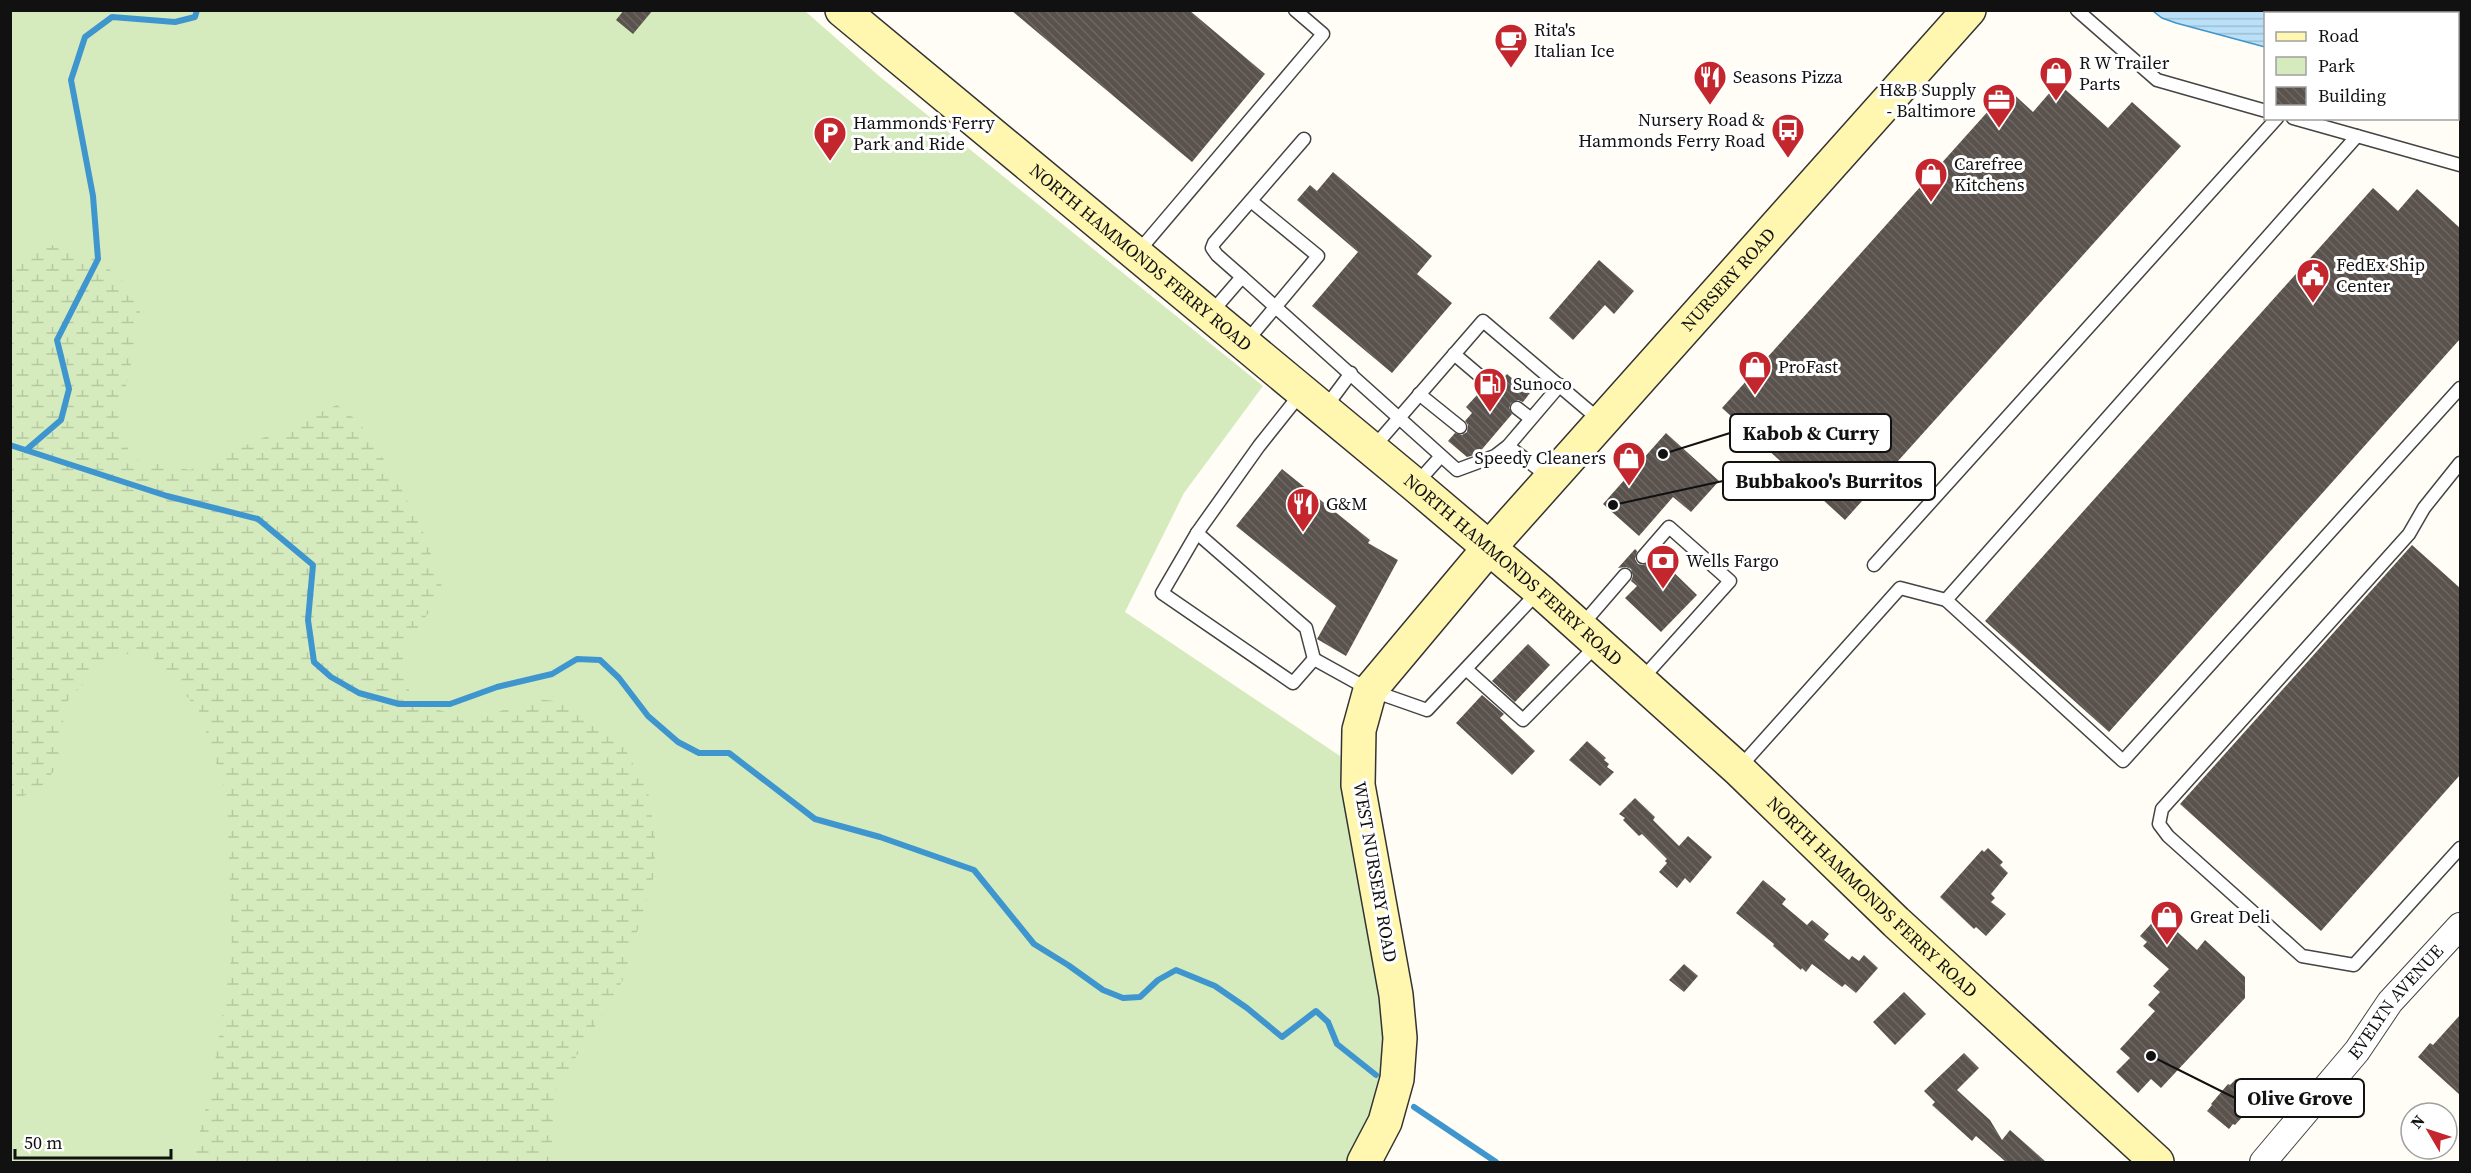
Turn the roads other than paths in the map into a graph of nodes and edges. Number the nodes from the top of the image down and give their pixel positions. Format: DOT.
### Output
graph roads {
  1 [pos="842,10"];
  2 [pos="1295,10"];
  3 [pos="1969,10"];
  4 [pos="2077,10"];
  5 [pos="2264,111"];
  6 [pos="2275,120"];
  7 [pos="2300,120"];
  8 [pos="2357,136"];
  9 [pos="1304,139"];
  10 [pos="2460,165"];
  11 [pos="1251,201"];
  12 [pos="1136,254"];
  13 [pos="1242,277"];
  14 [pos="1276,307"];
  15 [pos="1209,315"];
  16 [pos="1245,343"];
  17 [pos="1455,354"];
  18 [pos="1351,373"];
  19 [pos="1560,385"];
  20 [pos="1494,388"];
  21 [pos="2460,388"];
  22 [pos="1419,394"];
  23 [pos="1313,400"];
  24 [pos="1518,408"];
  25 [pos="1398,418"];
  26 [pos="1530,418"];
  27 [pos="1602,422"];
  28 [pos="1460,427"];
  29 [pos="1484,447"];
  30 [pos="1508,447"];
  31 [pos="1372,449"];
  32 [pos="1441,456"];
  33 [pos="1496,456"];
  34 [pos="2460,463"];
  35 [pos="1551,479"];
  36 [pos="1415,485"];
  37 [pos="1197,533"];
  38 [pos="1489,548"];
  39 [pos="1643,557"];
  40 [pos="1874,565"];
  41 [pos="1625,575"];
  42 [pos="1540,591"];
  43 [pos="1946,600"];
  44 [pos="1589,636"];
  45 [pos="1314,659"];
  46 [pos="1466,669"];
  47 [pos="1640,681"];
  48 [pos="1370,690"];
  49 [pos="1738,769"];
  50 [pos="2460,848"];
  51 [pos="2460,926"];
  52 [pos="1364,1162"];
  53 [pos="2157,1162"];
  54 [pos="2263,1162"];
  1 -- 12 [label="main road, NORTH HAMMONDS FERRY ROAD"];
  2 -- 12 [label="lane"];
  3 -- 27 [label="main road, NURSERY ROAD"];
  4 -- 5 [label="lane"];
  6 -- 40 [label="lane"];
  7 -- 8 [label="lane"];
  8 -- 10 [label="lane"];
  8 -- 43 [label="lane"];
  9 -- 11 [label="lane"];
  11 -- 13 [label="lane"];
  11 -- 14 [label="lane"];
  12 -- 15 [label="main road, NORTH HAMMONDS FERRY ROAD"];
  13 -- 14 [label="lane"];
  13 -- 15 [label="lane"];
  14 -- 16 [label="lane"];
  14 -- 18 [label="lane"];
  15 -- 16 [label="main road, NORTH HAMMONDS FERRY ROAD"];
  16 -- 23 [label="main road, NORTH HAMMONDS FERRY ROAD"];
  17 -- 19 [label="lane"];
  17 -- 20 [label="lane"];
  17 -- 22 [label="lane"];
  18 -- 23 [label="lane"];
  18 -- 25 [label="lane"];
  19 -- 26 [label="lane"];
  19 -- 27 [label="lane"];
  21 -- 43 [label="lane"];
  22 -- 25 [label="lane"];
  22 -- 28 [label="lane"];
  23 -- 31 [label="main road, NORTH HAMMONDS FERRY ROAD"];
  23 -- 37 [label="lane"];
  24 -- 26 [label="lane"];
  25 -- 31 [label="lane"];
  25 -- 32 [label="lane"];
  26 -- 30 [label="lane"];
  27 -- 35 [label="main road, NURSERY ROAD"];
  29 -- 33 [label="lane"];
  30 -- 33 [label="lane"];
  30 -- 35 [label="lane"];
  31 -- 36 [label="main road, NORTH HAMMONDS FERRY ROAD"];
  32 -- 33 [label="lane"];
  32 -- 36 [label="lane"];
  34 -- 50 [label="lane"];
  35 -- 38 [label="main road, NURSERY ROAD"];
  36 -- 38 [label="main road, NORTH HAMMONDS FERRY ROAD"];
  37 -- 45 [label="lane"];
  37 -- 45 [label="lane"];
  38 -- 42 [label="main road, NORTH HAMMONDS FERRY ROAD"];
  38 -- 48 [label="main road, WEST NURSERY ROAD"];
  39 -- 47 [label="lane"];
  41 -- 44 [label="lane"];
  42 -- 44 [label="main road, NORTH HAMMONDS FERRY ROAD"];
  42 -- 46 [label="lane"];
  43 -- 49 [label="lane"];
  44 -- 46 [label="lane"];
  44 -- 47 [label="main road, NORTH HAMMONDS FERRY ROAD"];
  45 -- 48 [label="lane"];
  46 -- 48 [label="lane"];
  47 -- 49 [label="main road, NORTH HAMMONDS FERRY ROAD"];
  48 -- 52 [label="main road, WEST NURSERY ROAD"];
  49 -- 53 [label="main road, NORTH HAMMONDS FERRY ROAD"];
  51 -- 54 [label="street, EVELYN AVENUE"];
}
